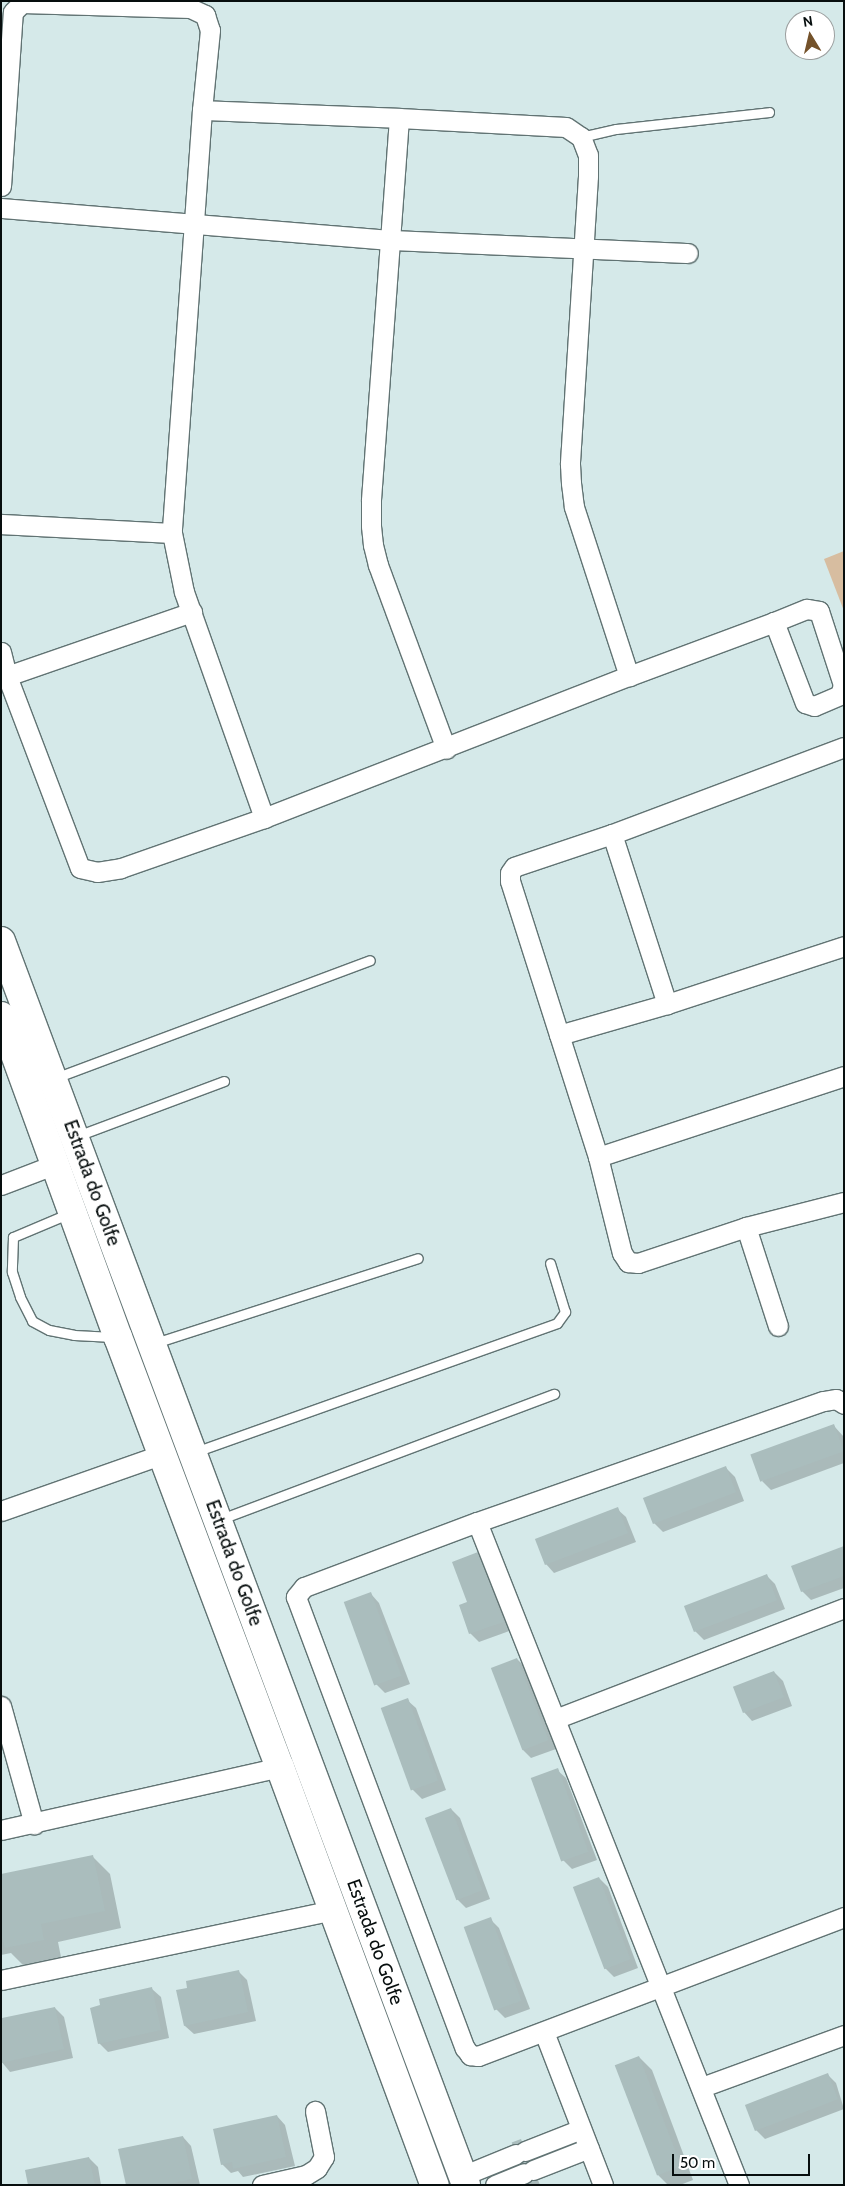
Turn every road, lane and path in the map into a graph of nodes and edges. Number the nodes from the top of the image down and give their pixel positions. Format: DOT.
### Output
graph roads {
  1 [pos="202,110"];
  2 [pos="769,112"];
  3 [pos="399,118"];
  4 [pos="581,137"];
  5 [pos="1,186"];
  6 [pos="1,208"];
  7 [pos="194,225"];
  8 [pos="390,240"];
  9 [pos="583,249"];
  10 [pos="688,253"];
  11 [pos="1,524"];
  12 [pos="172,533"];
  13 [pos="192,612"];
  14 [pos="774,622"];
  15 [pos="1,652"];
  16 [pos="7,676"];
  17 [pos="629,676"];
  18 [pos="844,747"];
  19 [pos="446,749"];
  20 [pos="264,818"];
  21 [pos="612,834"];
  22 [pos="1,941"];
  23 [pos="844,946"];
  24 [pos="370,960"];
  25 [pos="667,1004"];
  26 [pos="1,1016"];
  27 [pos="560,1035"];
  28 [pos="844,1076"];
  29 [pos="53,1079"];
  30 [pos="224,1081"];
  31 [pos="75,1137"];
  32 [pos="598,1157"];
  33 [pos="56,1164"];
  34 [pos="1,1185"];
  35 [pos="844,1202"];
  36 [pos="73,1212"];
  37 [pos="746,1228"];
  38 [pos="418,1258"];
  39 [pos="550,1263"];
  40 [pos="778,1326"];
  41 [pos="118,1337"];
  42 [pos="152,1344"];
  43 [pos="554,1394"];
  44 [pos="844,1404"];
  45 [pos="193,1453"];
  46 [pos="163,1454"];
  47 [pos="1,1510"];
  48 [pos="218,1520"];
  49 [pos="477,1522"];
  50 [pos="844,1608"];
  51 [pos="1,1706"];
  52 [pos="555,1719"];
  53 [pos="280,1767"];
  54 [pos="34,1824"];
  55 [pos="1,1830"];
  56 [pos="332,1910"];
  57 [pos="844,1917"];
  58 [pos="1,1980"];
  59 [pos="661,1988"];
  60 [pos="544,2032"];
  61 [pos="844,2035"];
  62 [pos="702,2087"];
  63 [pos="315,2111"];
  64 [pos="581,2129"];
  65 [pos="588,2148"];
  66 [pos="464,2180"];
  67 [pos="262,2185"];
  68 [pos="435,2185"];
  69 [pos="495,2185"];
  70 [pos="603,2185"];
  71 [pos="739,2185"];
  1 -- 3 [label="street"];
  1 -- 5 [label="street"];
  1 -- 7 [label="street"];
  2 -- 4 [label="lane"];
  3 -- 4 [label="street"];
  3 -- 8 [label="street"];
  4 -- 9 [label="street"];
  6 -- 7 [label="street"];
  7 -- 8 [label="street"];
  7 -- 12 [label="street"];
  8 -- 9 [label="street"];
  8 -- 19 [label="street"];
  9 -- 10 [label="street"];
  9 -- 17 [label="street"];
  11 -- 12 [label="street"];
  12 -- 13 [label="street"];
  13 -- 16 [label="street"];
  13 -- 20 [label="street"];
  14 -- 14 [label="street"];
  14 -- 17 [label="street"];
  15 -- 16 [label="street"];
  16 -- 20 [label="street"];
  17 -- 19 [label="street"];
  18 -- 21 [label="street"];
  19 -- 20 [label="street"];
  21 -- 25 [label="street"];
  21 -- 27 [label="street"];
  22 -- 29 [label="highway, Estrada do Golfe"];
  23 -- 25 [label="street"];
  24 -- 29 [label="lane"];
  25 -- 27 [label="street"];
  26 -- 33 [label="highway, Estrada do Golfe"];
  27 -- 32 [label="street"];
  28 -- 32 [label="street"];
  29 -- 31 [label="highway, Estrada do Golfe"];
  30 -- 31 [label="lane"];
  31 -- 42 [label="highway, Estrada do Golfe"];
  32 -- 37 [label="street"];
  33 -- 34 [label="street"];
  33 -- 36 [label="highway, Estrada do Golfe"];
  35 -- 37 [label="street"];
  36 -- 41 [label="highway, Estrada do Golfe"];
  36 -- 41 [label="lane"];
  37 -- 40 [label="street"];
  38 -- 42 [label="lane"];
  39 -- 45 [label="lane"];
  41 -- 46 [label="highway, Estrada do Golfe"];
  42 -- 45 [label="highway, Estrada do Golfe"];
  43 -- 48 [label="lane"];
  44 -- 49 [label="street"];
  45 -- 48 [label="highway, Estrada do Golfe"];
  46 -- 47 [label="street"];
  46 -- 53 [label="highway, Estrada do Golfe"];
  48 -- 66 [label="highway, Estrada do Golfe"];
  49 -- 52 [label="street"];
  49 -- 60 [label="street"];
  50 -- 52 [label="street"];
  51 -- 54 [label="street"];
  52 -- 59 [label="street"];
  53 -- 54 [label="street"];
  53 -- 56 [label="highway, Estrada do Golfe"];
  54 -- 55 [label="street"];
  56 -- 58 [label="street"];
  56 -- 68 [label="highway, Estrada do Golfe"];
  57 -- 59 [label="street"];
  59 -- 60 [label="street"];
  59 -- 62 [label="street"];
  60 -- 64 [label="street"];
  61 -- 62 [label="street"];
  62 -- 71 [label="street"];
  63 -- 67 [label="street"];
  64 -- 65 [label="street"];
  64 -- 66 [label="street"];
  65 -- 69 [label="street"];
  65 -- 70 [label="street"];
}
